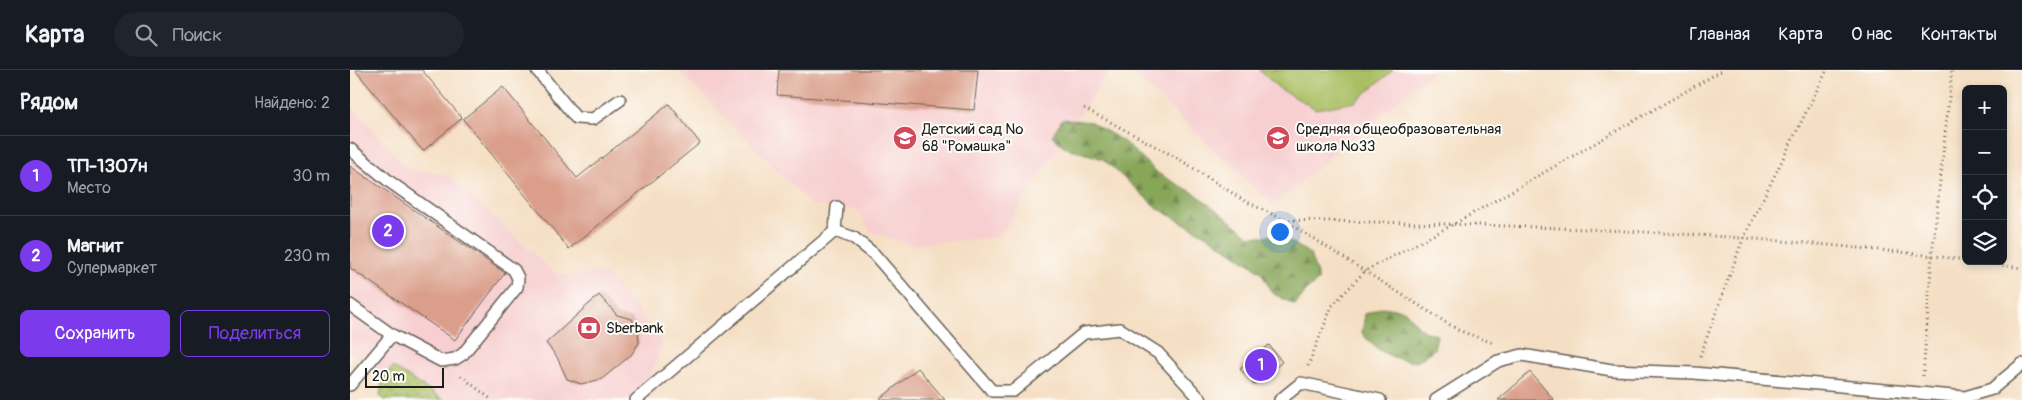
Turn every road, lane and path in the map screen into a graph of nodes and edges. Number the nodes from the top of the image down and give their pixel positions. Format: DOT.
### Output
graph roads {
  1 [pos="537,70"];
  2 [pos="1723,70"];
  3 [pos="1827,70"];
  4 [pos="1952,70"];
  5 [pos="620,100"];
  6 [pos="1084,108"];
  7 [pos="350,149"];
  8 [pos="837,207"];
  9 [pos="1284,220"];
  10 [pos="1454,224"];
  11 [pos="835,231"];
  12 [pos="1743,239"];
  13 [pos="1932,256"];
  14 [pos="1962,260"];
  15 [pos="2001,265"];
  16 [pos="2022,268"];
  17 [pos="1365,271"];
  18 [pos="350,305"];
  19 [pos="392,335"];
  20 [pos="1522,355"];
  21 [pos="2022,364"];
  22 [pos="1694,373"];
  23 [pos="1301,383"];
  24 [pos="350,385"];
  25 [pos="1921,394"];
  26 [pos="636,400"];
  27 [pos="1201,400"];
  28 [pos="1280,400"];
  29 [pos="1380,400"];
  30 [pos="1436,400"];
  1 -- 5 [label="lane"];
  2 -- 10 [label="path"];
  3 -- 12 [label="path"];
  4 -- 13 [label="path"];
  6 -- 9 [label="path"];
  7 -- 19 [label="lane"];
  8 -- 11 [label="lane"];
  9 -- 10 [label="path"];
  9 -- 17 [label="path"];
  10 -- 12 [label="path"];
  10 -- 17 [label="path"];
  11 -- 26 [label="lane"];
  11 -- 27 [label="lane"];
  12 -- 13 [label="path"];
  12 -- 22 [label="path"];
  13 -- 14 [label="path"];
  13 -- 25 [label="path"];
  15 -- 16 [label="path"];
  17 -- 20 [label="path"];
  17 -- 23 [label="path"];
  18 -- 19 [label="lane"];
  19 -- 24 [label="lane"];
  20 -- 22 [label="lane"];
  20 -- 30 [label="lane"];
  21 -- 25 [label="lane"];
  22 -- 25 [label="lane"];
  23 -- 28 [label="lane"];
  23 -- 29 [label="lane"];
}
